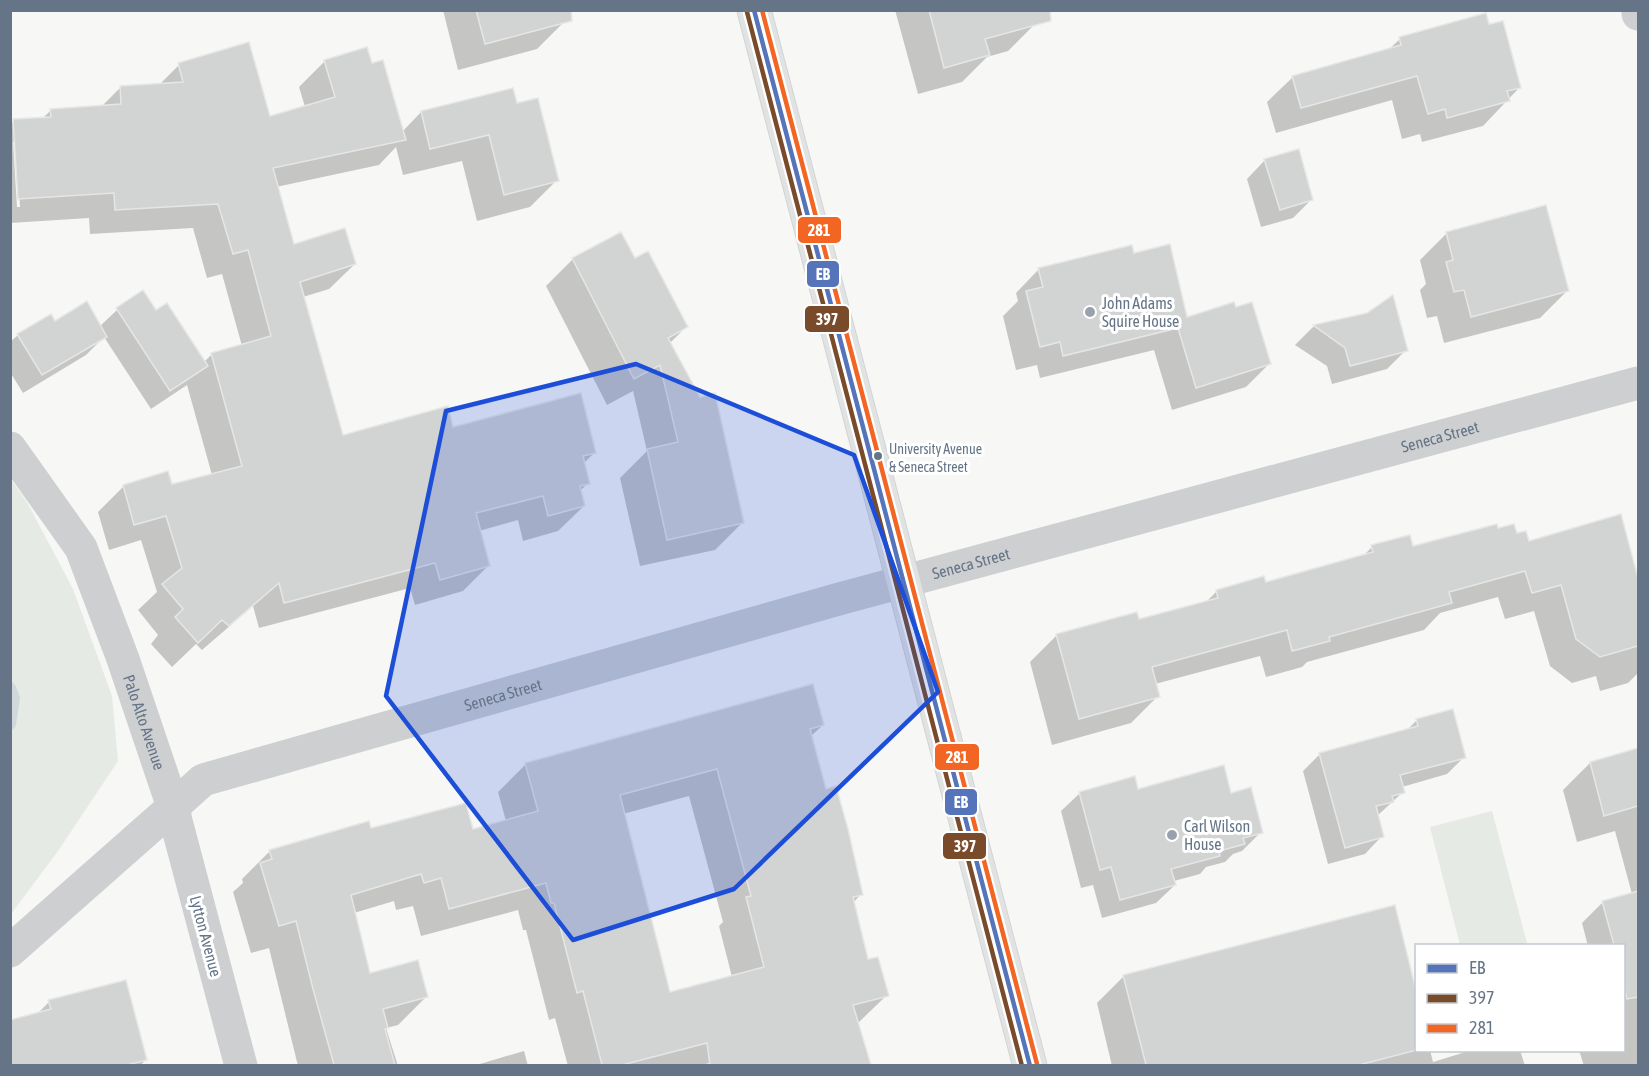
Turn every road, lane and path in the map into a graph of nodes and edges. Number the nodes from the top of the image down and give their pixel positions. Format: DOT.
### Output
graph roads {
  1 [pos="754,10"];
  2 [pos="1638,383"];
  3 [pos="10,448"];
  4 [pos="903,583"];
  5 [pos="173,807"];
  6 [pos="10,951"];
  7 [pos="241,1065"];
  8 [pos="1030,1065"];
  1 -- 4 [label="main road"];
  2 -- 4 [label="street, Seneca Street"];
  3 -- 5 [label="street, Palo Alto Avenue"];
  4 -- 5 [label="street, Seneca Street"];
  4 -- 8 [label="main road"];
  5 -- 6 [label="street"];
  5 -- 7 [label="street, Lytton Avenue"];
}
